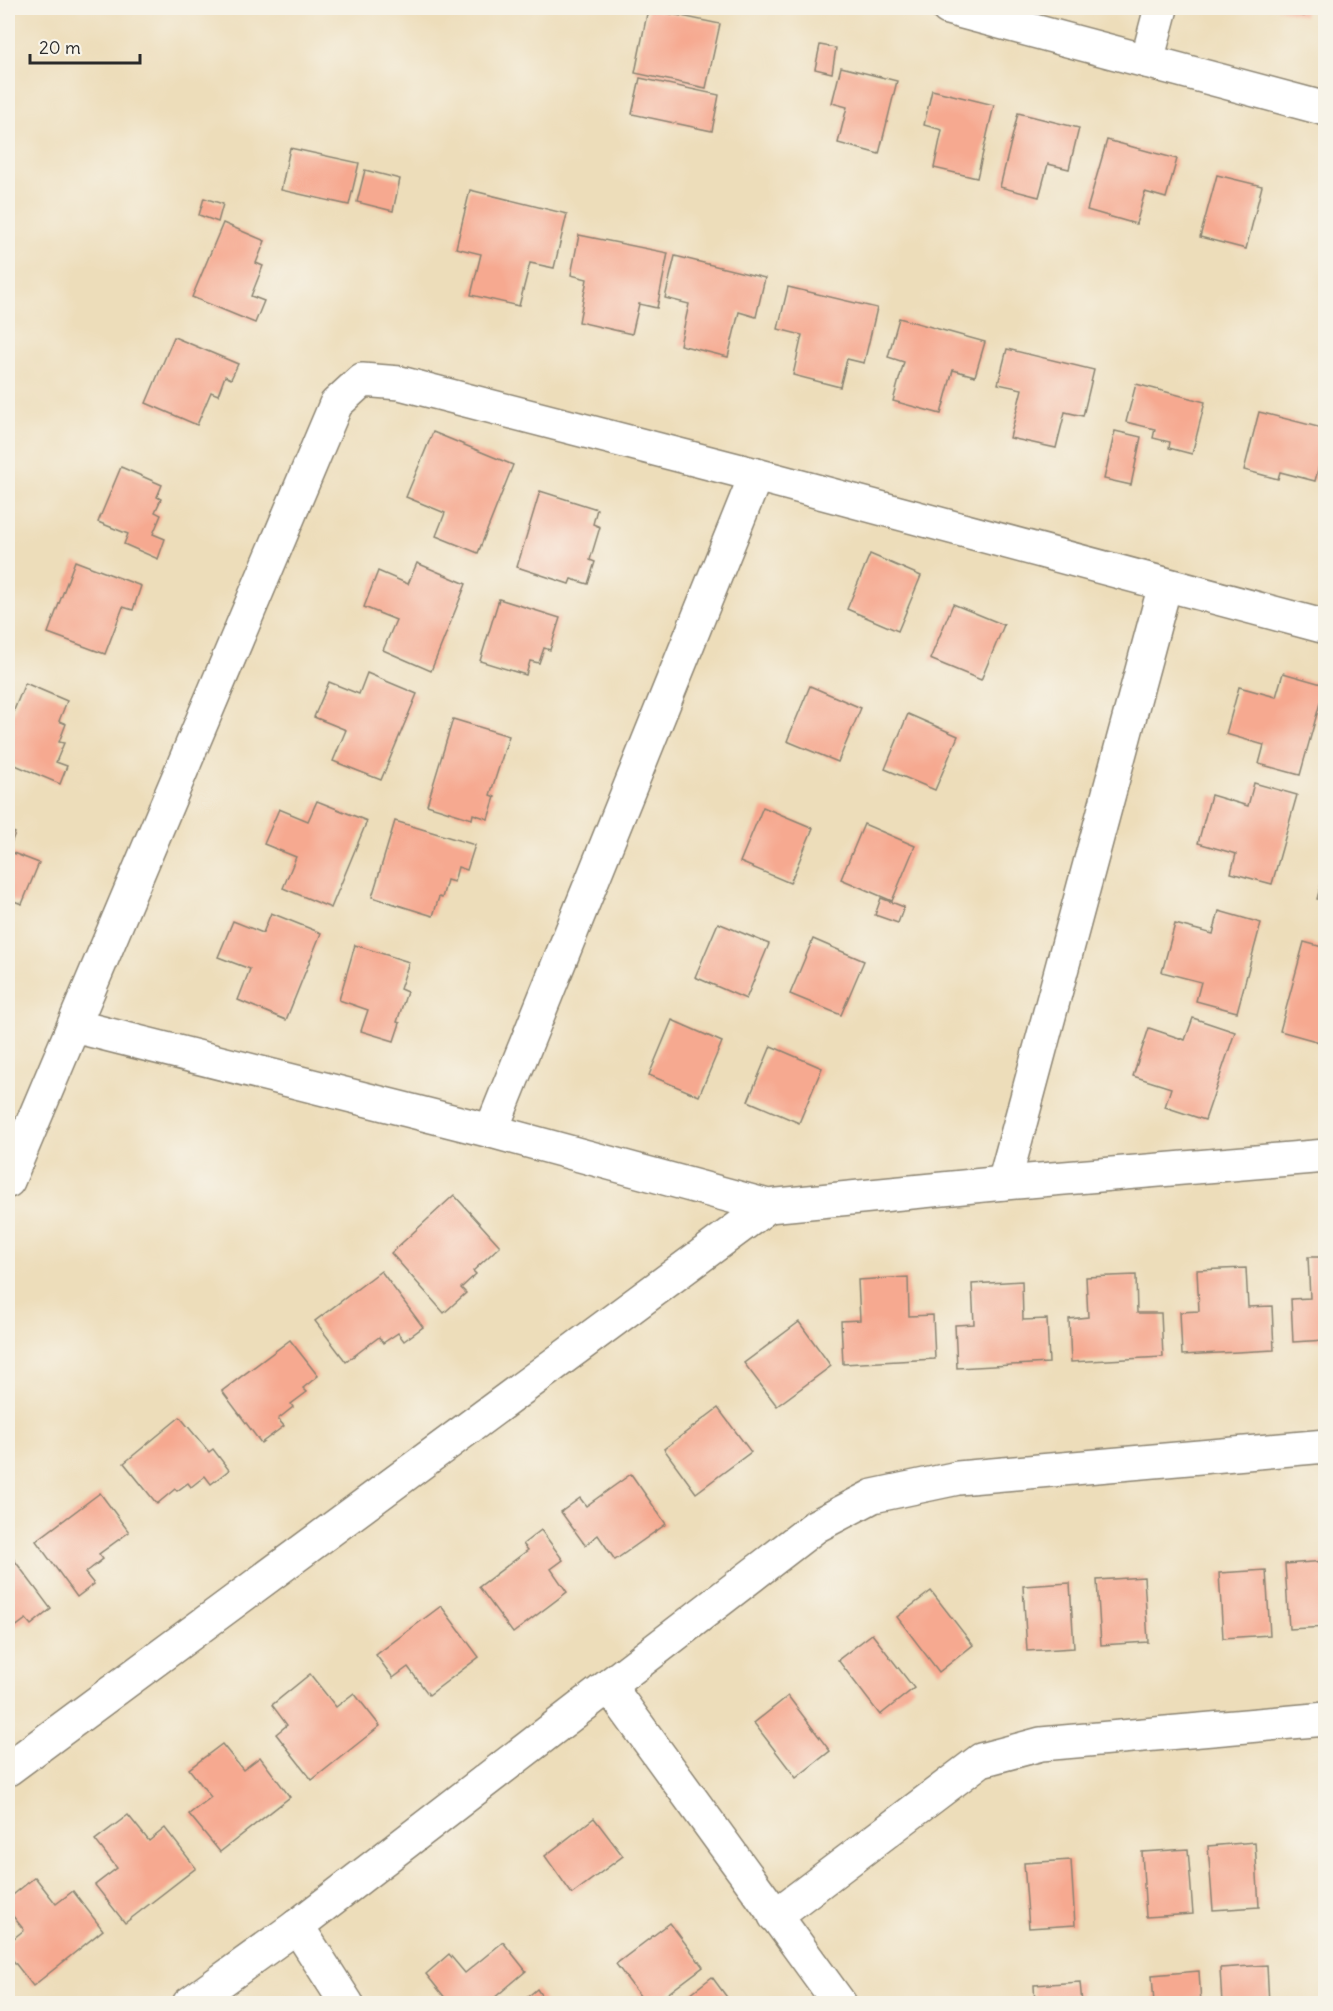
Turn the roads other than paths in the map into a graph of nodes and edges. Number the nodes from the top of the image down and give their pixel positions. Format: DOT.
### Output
graph roads {
  1 [pos="948,8"];
  2 [pos="1161,8"];
  3 [pos="1147,61"];
  4 [pos="1326,109"];
  5 [pos="756,475"];
  6 [pos="1165,585"];
  7 [pos="1326,627"];
  8 [pos="74,1026"];
  9 [pos="490,1131"];
  10 [pos="1326,1156"];
  11 [pos="8,1181"];
  12 [pos="1004,1183"];
  13 [pos="768,1206"];
  14 [pos="1326,1446"];
  15 [pos="609,1686"];
  16 [pos="1326,1719"];
  17 [pos="8,1769"];
  18 [pos="775,1916"];
  19 [pos="297,1926"];
  20 [pos="189,2004"];
  21 [pos="347,2004"];
  22 [pos="840,2004"];
  1 -- 3 [label="street"];
  2 -- 3 [label="street"];
  3 -- 4 [label="street"];
  5 -- 6 [label="street"];
  5 -- 8 [label="street"];
  5 -- 9 [label="street"];
  6 -- 7 [label="street"];
  6 -- 12 [label="street"];
  8 -- 9 [label="street"];
  8 -- 11 [label="street"];
  9 -- 13 [label="street"];
  10 -- 12 [label="street"];
  12 -- 13 [label="street"];
  13 -- 17 [label="street"];
  14 -- 15 [label="street"];
  15 -- 18 [label="street"];
  15 -- 19 [label="street"];
  16 -- 18 [label="street"];
  18 -- 22 [label="street"];
  19 -- 20 [label="street"];
  19 -- 21 [label="street"];
}
